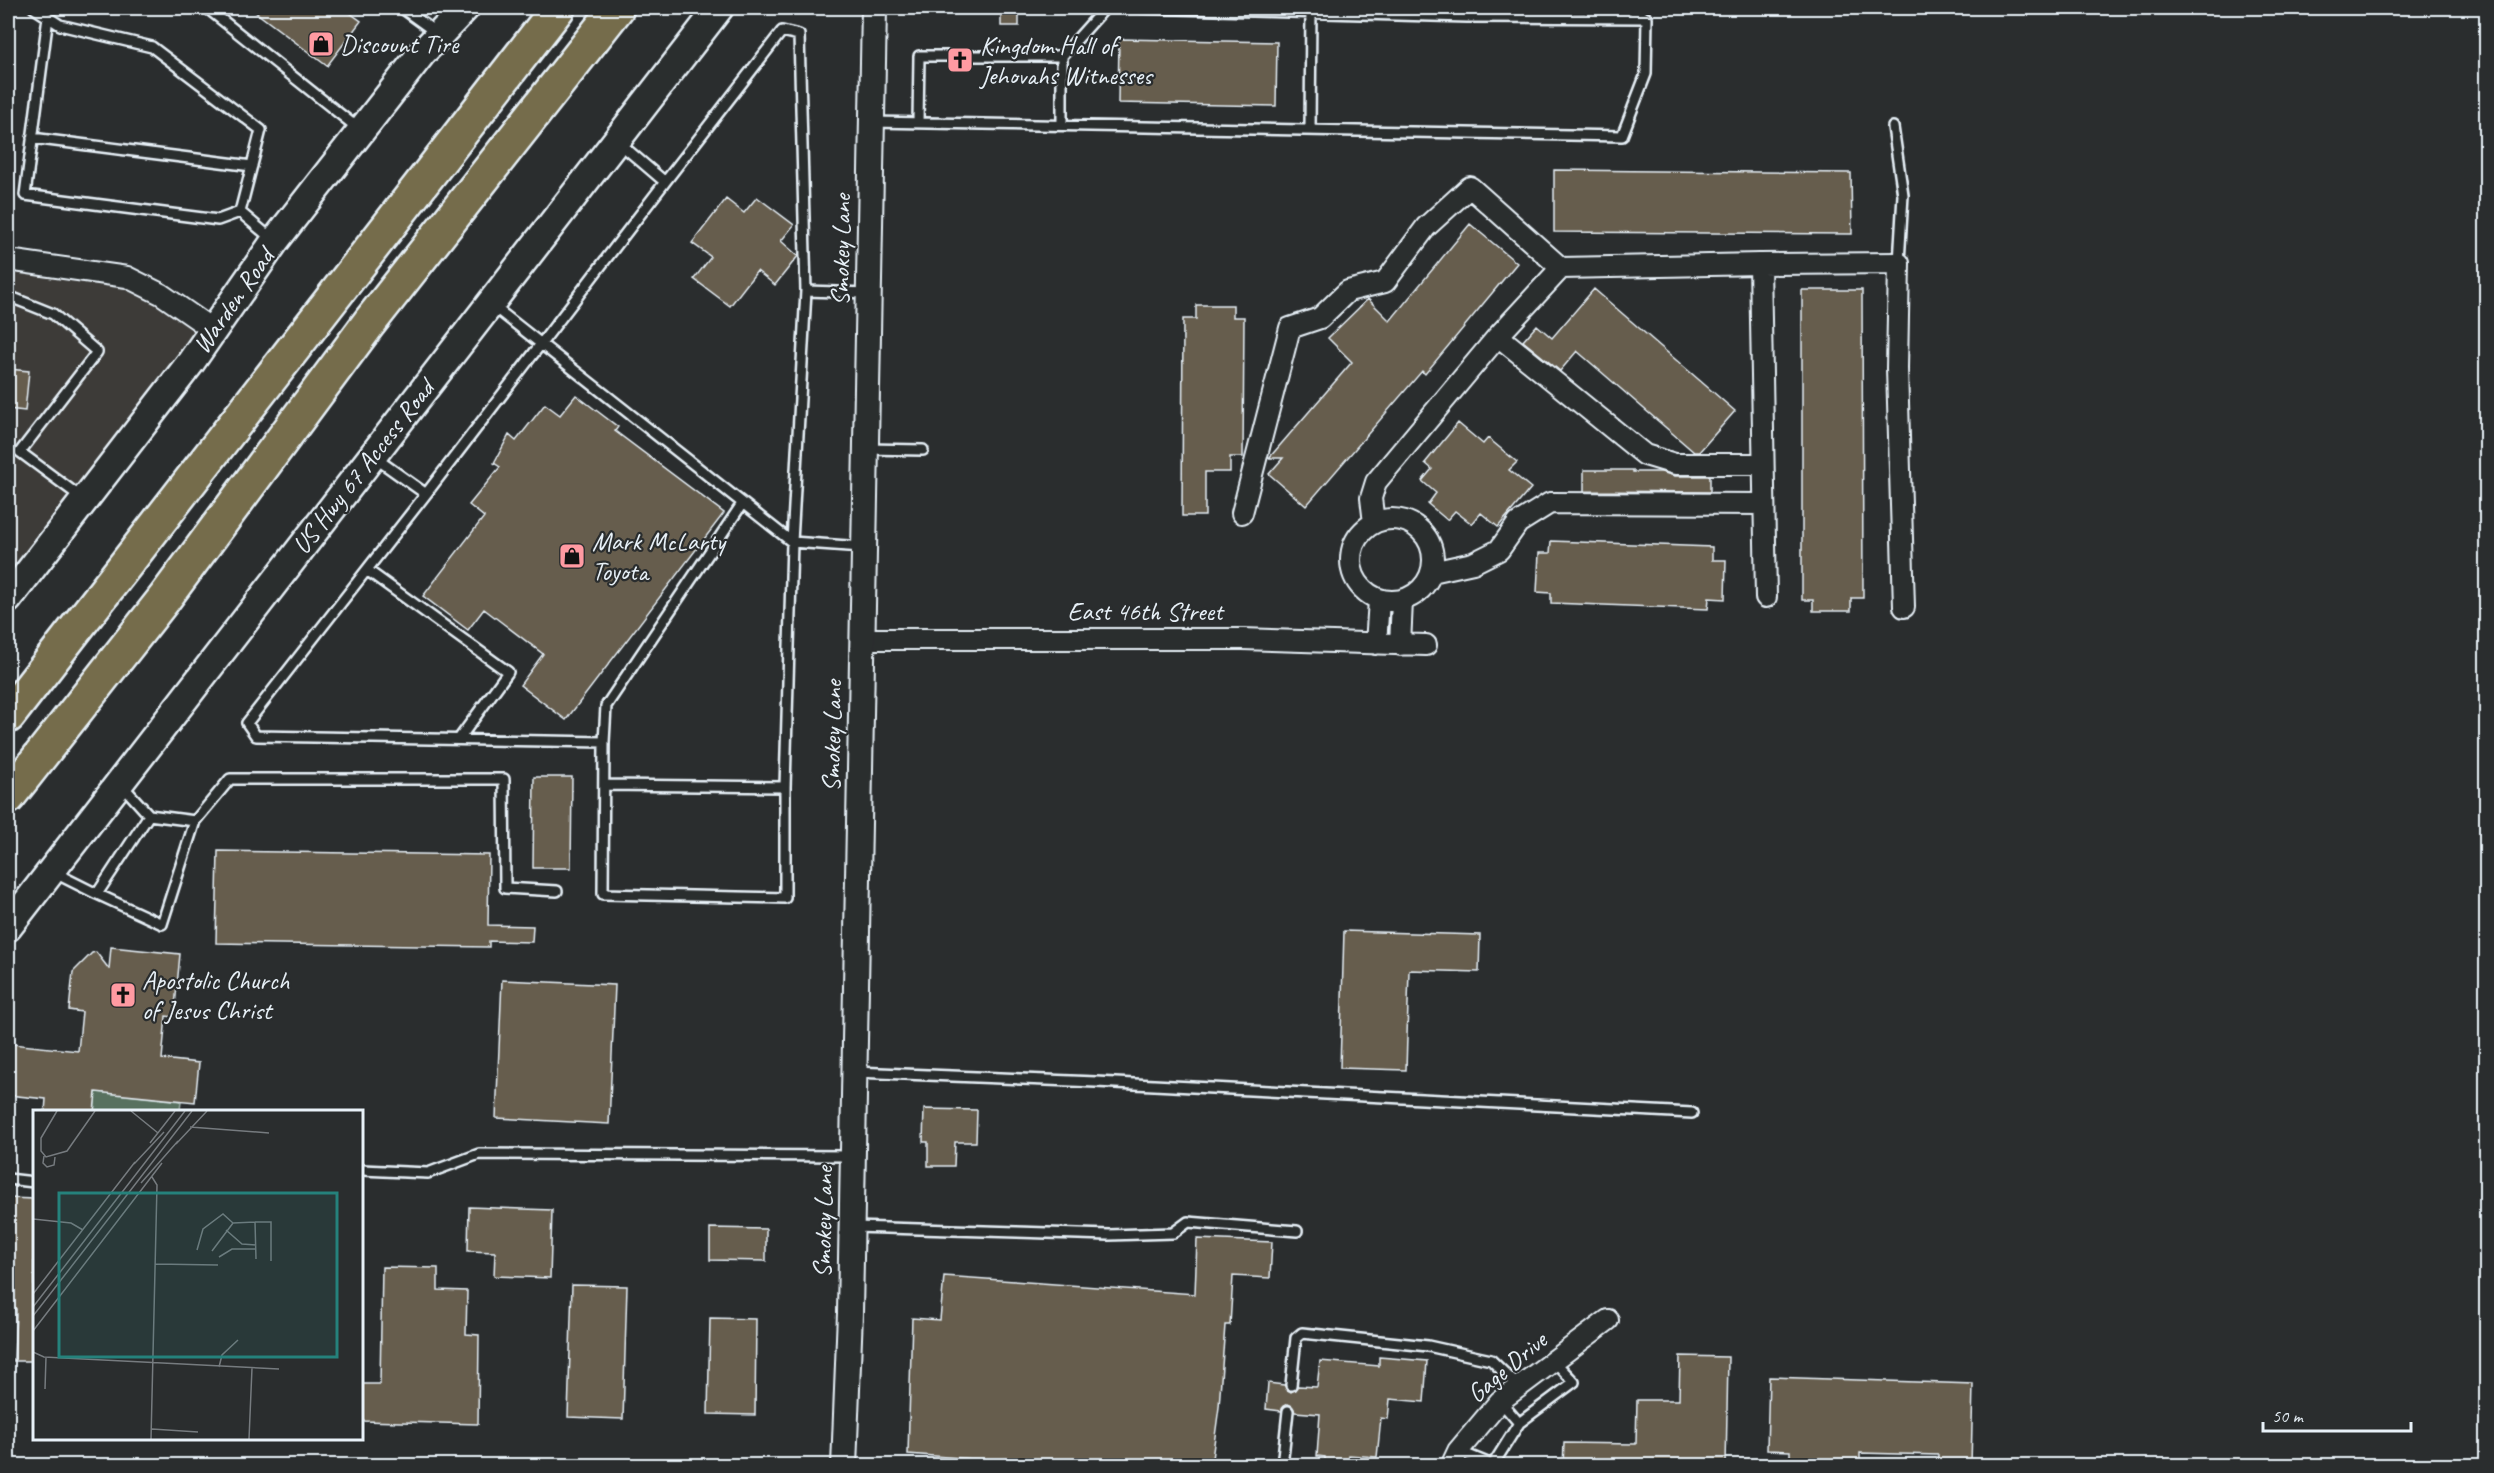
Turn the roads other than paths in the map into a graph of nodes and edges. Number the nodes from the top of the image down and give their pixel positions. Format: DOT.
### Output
graph roads {
  1 [pos="34,8"];
  2 [pos="207,8"];
  3 [pos="402,8"];
  4 [pos="465,8"];
  5 [pos="558,8"];
  6 [pos="617,8"];
  7 [pos="632,8"];
  8 [pos="719,8"];
  9 [pos="874,8"];
  10 [pos="1105,8"];
  11 [pos="1142,8"];
  12 [pos="1631,8"];
  13 [pos="1311,10"];
  14 [pos="1467,12"];
  15 [pos="48,17"];
  16 [pos="1647,18"];
  17 [pos="440,35"];
  18 [pos="1062,56"];
  19 [pos="579,57"];
  20 [pos="872,122"];
  21 [pos="918,122"];
  22 [pos="1062,125"];
  23 [pos="1893,127"];
  24 [pos="1310,130"];
  25 [pos="362,131"];
  26 [pos="32,138"];
  27 [pos="616,140"];
  28 [pos="252,166"];
  29 [pos="665,183"];
  30 [pos="240,212"];
  31 [pos="275,241"];
  32 [pos="8,260"];
  33 [pos="1899,263"];
  34 [pos="1760,264"];
  35 [pos="1561,268"];
  36 [pos="806,291"];
  37 [pos="869,293"];
  38 [pos="8,296"];
  39 [pos="489,303"];
  40 [pos="213,330"];
  41 [pos="1498,336"];
  42 [pos="541,344"];
  43 [pos="866,449"];
  44 [pos="923,450"];
  45 [pos="372,456"];
  46 [pos="1763,464"];
  47 [pos="426,494"];
  48 [pos="84,500"];
  49 [pos="742,504"];
  50 [pos="1764,504"];
  51 [pos="1242,513"];
  52 [pos="1374,522"];
  53 [pos="792,542"];
  54 [pos="864,548"];
  55 [pos="367,570"];
  56 [pos="1432,572"];
  57 [pos="1766,597"];
  58 [pos="8,599"];
  59 [pos="1379,600"];
  60 [pos="1402,601"];
  61 [pos="1904,607"];
  62 [pos="862,639"];
  63 [pos="1376,645"];
  64 [pos="1400,645"];
  65 [pos="1426,645"];
  66 [pos="8,716"];
  67 [pos="459,739"];
  68 [pos="604,742"];
  69 [pos="119,782"];
  70 [pos="604,785"];
  71 [pos="785,787"];
  72 [pos="8,797"];
  73 [pos="149,815"];
  74 [pos="195,821"];
  75 [pos="51,871"];
  76 [pos="557,891"];
  77 [pos="97,894"];
  78 [pos="8,927"];
  79 [pos="854,1072"];
  80 [pos="1692,1113"];
  81 [pos="852,1156"];
  82 [pos="363,1170"];
  83 [pos="8,1179"];
  84 [pos="33,1182"];
  85 [pos="851,1227"];
  86 [pos="1297,1231"];
  87 [pos="1608,1320"];
  88 [pos="1555,1362"];
  89 [pos="1291,1385"];
  90 [pos="1519,1388"];
  91 [pos="1500,1401"];
  92 [pos="1288,1411"];
  93 [pos="1520,1423"];
  94 [pos="1455,1458"];
  95 [pos="1495,1464"];
  96 [pos="844,1466"];
  97 [pos="1282,1466"];
  1 -- 15 [label="lane"];
  2 -- 25 [label="lane"];
  3 -- 17 [label="lane"];
  4 -- 17 [label="main road, Warden Road"];
  5 -- 66 [label="highway"];
  6 -- 19 [label="highway"];
  7 -- 19 [label="highway"];
  8 -- 27 [label="main road, US Hwy 67 Access Road"];
  9 -- 20 [label="street, Smokey Lane"];
  10 -- 18 [label="lane"];
  11 -- 13 [label="lane"];
  12 -- 16 [label="lane"];
  13 -- 14 [label="lane"];
  13 -- 24 [label="lane"];
  14 -- 16 [label="lane"];
  15 -- 26 [label="lane"];
  15 -- 28 [label="lane"];
  16 -- 24 [label="lane"];
  17 -- 25 [label="main road, Warden Road"];
  18 -- 21 [label="lane"];
  18 -- 22 [label="lane"];
  19 -- 72 [label="highway"];
  20 -- 21 [label="lane"];
  20 -- 37 [label="street, Smokey Lane"];
  21 -- 22 [label="lane"];
  22 -- 24 [label="lane"];
  23 -- 33 [label="lane"];
  25 -- 31 [label="main road, Warden Road"];
  26 -- 28 [label="lane"];
  26 -- 30 [label="lane"];
  27 -- 29 [label="lane"];
  27 -- 39 [label="main road, US Hwy 67 Access Road"];
  28 -- 30 [label="lane"];
  29 -- 36 [label="lane"];
  29 -- 42 [label="lane"];
  30 -- 31 [label="lane"];
  31 -- 40 [label="main road, Warden Road"];
  32 -- 40 [label="street"];
  33 -- 34 [label="street"];
  33 -- 61 [label="street"];
  34 -- 35 [label="street"];
  34 -- 46 [label="street"];
  35 -- 41 [label="street"];
  35 -- 51 [label="street"];
  36 -- 37 [label="lane"];
  36 -- 53 [label="lane"];
  37 -- 43 [label="street, Smokey Lane"];
  38 -- 48 [label="lane"];
  39 -- 42 [label="lane"];
  39 -- 45 [label="main road, US Hwy 67 Access Road"];
  40 -- 48 [label="main road, Warden Road"];
  41 -- 46 [label="street"];
  41 -- 52 [label="street"];
  42 -- 47 [label="lane"];
  42 -- 49 [label="lane"];
  43 -- 44 [label="lane"];
  43 -- 54 [label="street, Smokey Lane"];
  45 -- 47 [label="lane"];
  45 -- 69 [label="main road, US Hwy 67 Access Road"];
  46 -- 50 [label="street"];
  47 -- 55 [label="lane"];
  48 -- 58 [label="main road, Warden Road"];
  49 -- 53 [label="lane"];
  49 -- 68 [label="lane"];
  50 -- 56 [label="street"];
  50 -- 57 [label="street"];
  52 -- 56 [label="street"];
  52 -- 59 [label="street"];
  53 -- 54 [label="lane"];
  53 -- 71 [label="lane"];
  54 -- 62 [label="street, Smokey Lane"];
  55 -- 67 [label="lane"];
  55 -- 67 [label="lane"];
  56 -- 60 [label="street"];
  59 -- 60 [label="street"];
  59 -- 63 [label="street"];
  60 -- 64 [label="street"];
  62 -- 63 [label="street, East 46th Street"];
  62 -- 79 [label="street, Smokey Lane"];
  63 -- 64 [label="street, East 46th Street"];
  64 -- 65 [label="street, East 46th Street"];
  67 -- 68 [label="lane"];
  68 -- 70 [label="lane"];
  69 -- 73 [label="lane"];
  69 -- 75 [label="main road, US Hwy 67 Access Road"];
  70 -- 71 [label="lane"];
  70 -- 71 [label="lane"];
  73 -- 74 [label="lane"];
  73 -- 77 [label="lane"];
  74 -- 76 [label="lane"];
  74 -- 77 [label="lane"];
  75 -- 77 [label="lane"];
  75 -- 78 [label="main road, US Hwy 67 Access Road"];
  79 -- 80 [label="lane"];
  79 -- 81 [label="street, Smokey Lane"];
  81 -- 82 [label="lane"];
  81 -- 85 [label="street, Smokey Lane"];
  83 -- 84 [label="lane"];
  85 -- 86 [label="lane"];
  85 -- 96 [label="street, Smokey Lane"];
  87 -- 88 [label="street, Gage Drive"];
  88 -- 90 [label="street, Gage Drive"];
  88 -- 93 [label="lane"];
  89 -- 90 [label="lane"];
  90 -- 91 [label="street, Gage Drive"];
  91 -- 93 [label="lane"];
  91 -- 94 [label="street, Gage Drive"];
  92 -- 97 [label="lane"];
  93 -- 95 [label="lane"];
  94 -- 95 [label="lane"];
}
